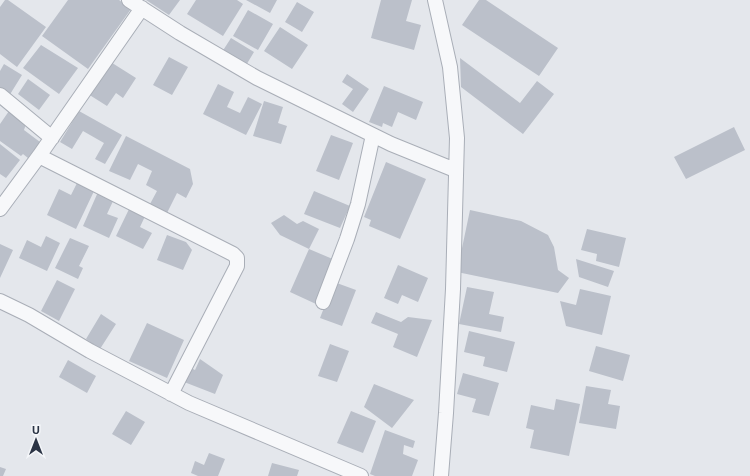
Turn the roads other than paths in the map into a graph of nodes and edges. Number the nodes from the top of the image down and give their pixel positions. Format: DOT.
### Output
graph roads {
  1 [pos="129,0"];
  2 [pos="434,0"];
  3 [pos="142,8"];
  4 [pos="0,95"];
  5 [pos="373,134"];
  6 [pos="52,138"];
  7 [pos="39,156"];
  8 [pos="455,170"];
  9 [pos="0,209"];
  10 [pos="0,300"];
  11 [pos="323,302"];
  12 [pos="171,394"];
  13 [pos="361,476"];
  14 [pos="441,476"];
  1 -- 3 [label="street"];
  2 -- 8 [label="street"];
  3 -- 5 [label="street"];
  3 -- 6 [label="street"];
  4 -- 6 [label="street"];
  5 -- 8 [label="street"];
  5 -- 11 [label="street"];
  6 -- 7 [label="street"];
  7 -- 9 [label="street"];
  7 -- 12 [label="street"];
  8 -- 14 [label="street"];
  10 -- 12 [label="street"];
  12 -- 13 [label="street"];
}
